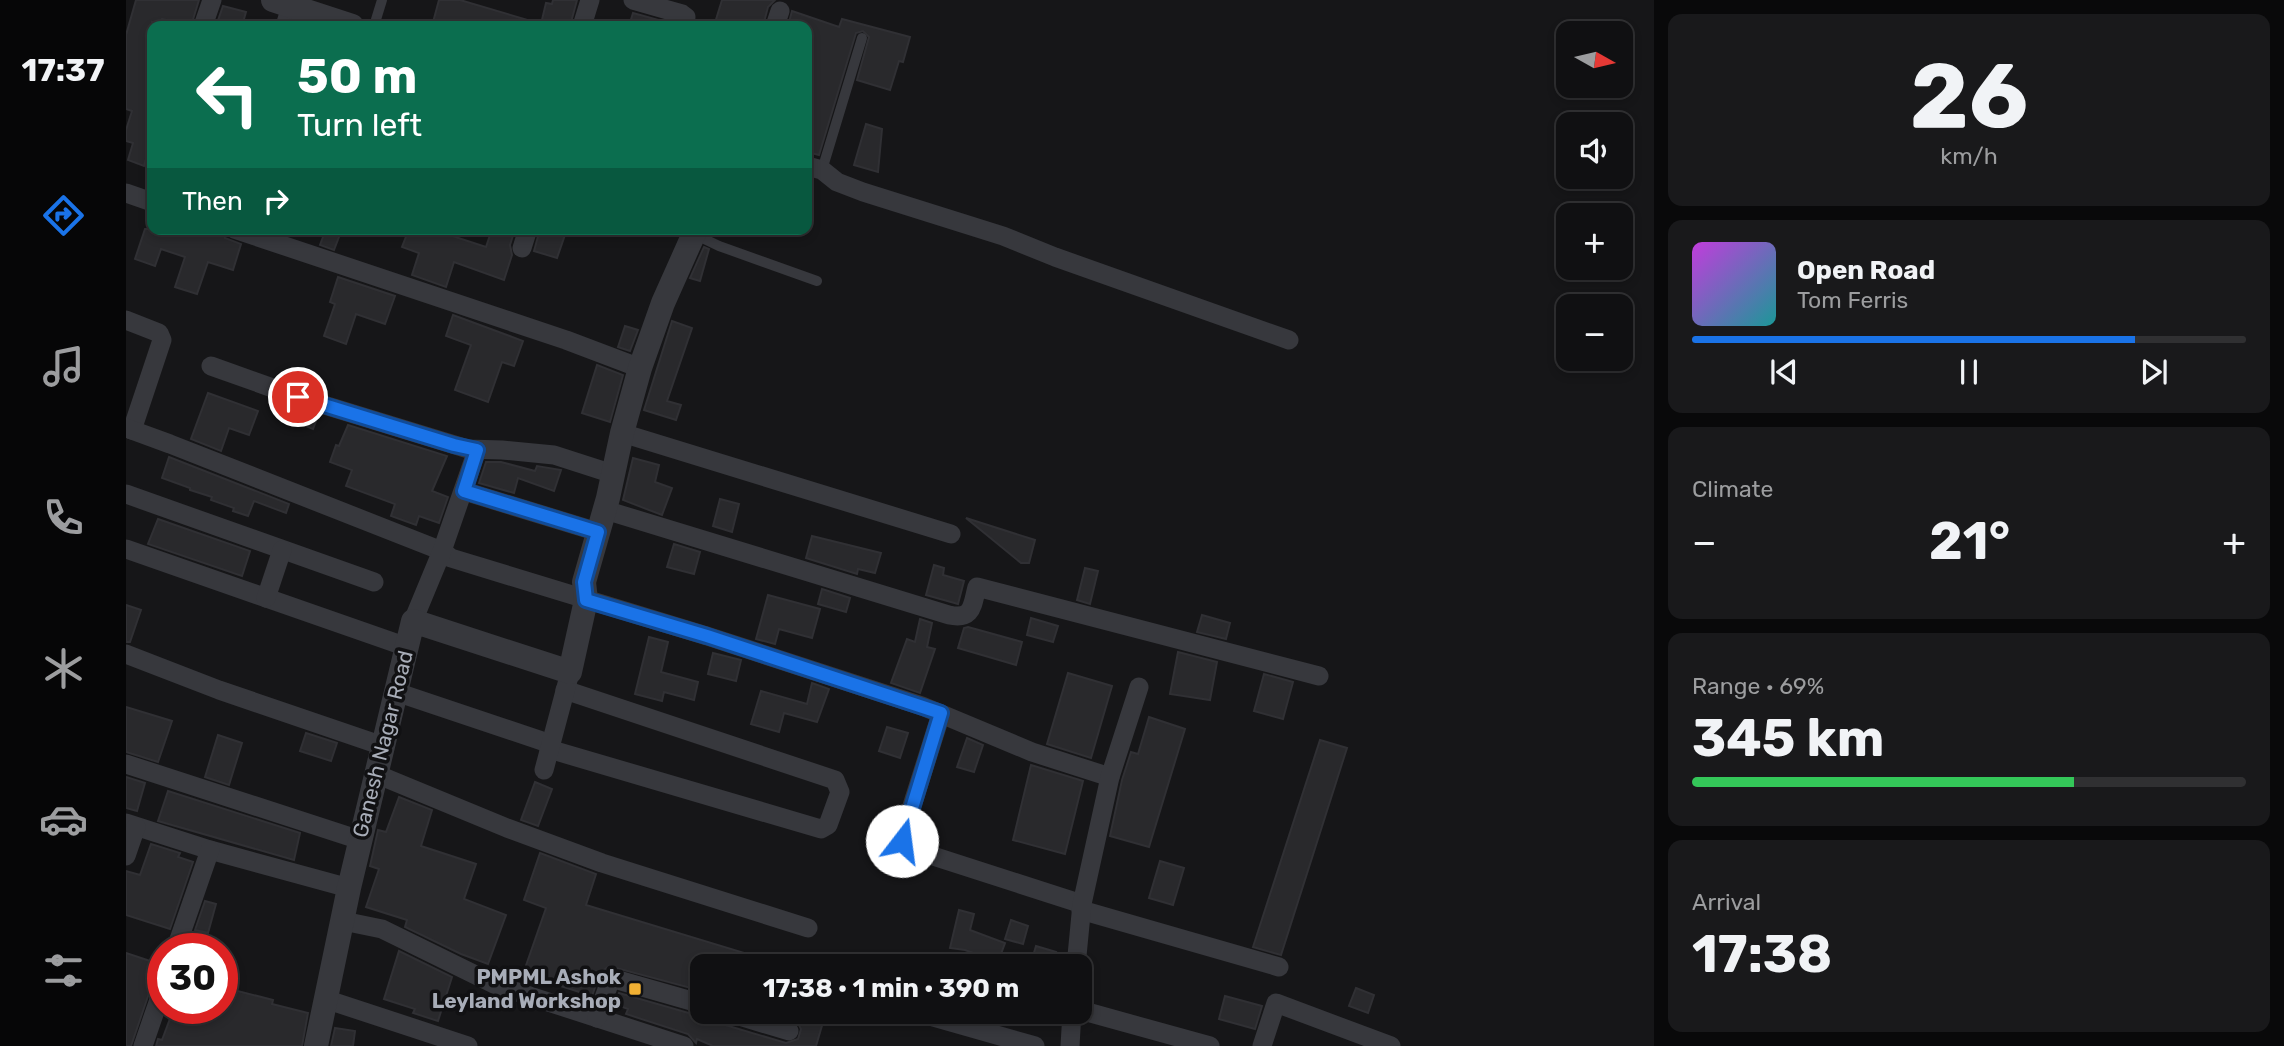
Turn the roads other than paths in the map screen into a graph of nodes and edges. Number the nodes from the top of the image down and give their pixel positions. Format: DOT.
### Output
graph roads {
  1 [pos="212,0"];
  2 [pos="382,0"];
  3 [pos="590,0"];
  4 [pos="634,0"];
  5 [pos="285,8"];
  6 [pos="204,21"];
  7 [pos="333,21"];
  8 [pos="376,21"];
  9 [pos="584,21"];
  10 [pos="686,21"];
  11 [pos="862,38"];
  12 [pos="814,168"];
  13 [pos="126,193"];
  14 [pos="147,200"];
  15 [pos="252,235"];
  16 [pos="694,235"];
  17 [pos="700,235"];
  18 [pos="817,281"];
  19 [pos="126,320"];
  20 [pos="1289,340"];
  21 [pos="211,366"];
  22 [pos="640,368"];
  23 [pos="129,429"];
  24 [pos="622,433"];
  25 [pos="477,450"];
  26 [pos="613,474"];
  27 [pos="464,491"];
  28 [pos="126,494"];
  29 [pos="601,521"];
  30 [pos="951,534"];
  31 [pos="126,549"];
  32 [pos="282,550"];
  33 [pos="442,551"];
  34 [pos="374,582"];
  35 [pos="266,598"];
  36 [pos="586,600"];
  37 [pos="413,621"];
  38 [pos="407,647"];
  39 [pos="126,654"];
  40 [pos="1318,676"];
  41 [pos="567,681"];
  42 [pos="1139,687"];
  43 [pos="396,692"];
  44 [pos="941,713"];
  45 [pos="383,746"];
  46 [pos="550,746"];
  47 [pos="126,764"];
  48 [pos="544,770"];
  49 [pos="376,775"];
  50 [pos="1110,777"];
  51 [pos="131,825"];
  52 [pos="360,839"];
  53 [pos="210,849"];
  54 [pos="126,856"];
  55 [pos="349,888"];
  56 [pos="1082,907"];
  57 [pos="343,922"];
  58 [pos="808,928"];
  59 [pos="181,933"];
  60 [pos="1077,954"];
  61 [pos="1279,967"];
  62 [pos="325,999"];
  63 [pos="690,1001"];
  64 [pos="1092,1013"];
  65 [pos="597,1018"];
  66 [pos="151,1024"];
  67 [pos="766,1024"];
  68 [pos="958,1024"];
  69 [pos="1071,1024"];
  70 [pos="789,1031"];
  71 [pos="143,1046"];
  72 [pos="316,1046"];
  73 [pos="468,1046"];
  74 [pos="684,1046"];
  75 [pos="1035,1046"];
  76 [pos="1070,1046"];
  77 [pos="1210,1046"];
  78 [pos="1262,1046"];
  79 [pos="1391,1046"];
  1 -- 6 [label="street"];
  2 -- 8 [label="lane"];
  3 -- 9 [label="street"];
  4 -- 10 [label="street"];
  5 -- 7 [label="street"];
  11 -- 12 [label="lane"];
  12 -- 20 [label="street"];
  13 -- 14 [label="street"];
  15 -- 22 [label="street"];
  16 -- 22 [label="street"];
  17 -- 18 [label="lane"];
  19 -- 23 [label="street"];
  21 -- 25 [label="street"];
  22 -- 24 [label="street"];
  23 -- 33 [label="street"];
  24 -- 26 [label="street"];
  24 -- 30 [label="street"];
  25 -- 26 [label="street"];
  25 -- 27 [label="street, Ganesh Nagar Road"];
  26 -- 29 [label="street"];
  27 -- 29 [label="street"];
  27 -- 33 [label="street, Ganesh Nagar Road"];
  28 -- 32 [label="street"];
  29 -- 36 [label="street"];
  29 -- 40 [label="street"];
  31 -- 35 [label="street"];
  32 -- 34 [label="street"];
  32 -- 35 [label="street"];
  33 -- 36 [label="street"];
  33 -- 37 [label="street, Ganesh Nagar Road"];
  35 -- 38 [label="street"];
  36 -- 41 [label="street"];
  36 -- 44 [label="street"];
  37 -- 38 [label="street, Ganesh Nagar Road"];
  37 -- 41 [label="street"];
  38 -- 43 [label="street, Ganesh Nagar Road"];
  39 -- 45 [label="street"];
  41 -- 46 [label="street"];
  41 -- 46 [label="street"];
  42 -- 50 [label="street"];
  43 -- 45 [label="street, Ganesh Nagar Road"];
  43 -- 46 [label="street"];
  44 -- 50 [label="street"];
  44 -- 56 [label="street"];
  45 -- 49 [label="street, Ganesh Nagar Road"];
  46 -- 48 [label="street"];
  47 -- 52 [label="street"];
  49 -- 52 [label="street, Ganesh Nagar Road"];
  49 -- 58 [label="street"];
  50 -- 56 [label="street"];
  51 -- 53 [label="street"];
  51 -- 54 [label="street"];
  52 -- 55 [label="street, Ganesh Nagar Road"];
  53 -- 55 [label="street"];
  53 -- 59 [label="street"];
  55 -- 57 [label="street, Ganesh Nagar Road"];
  56 -- 60 [label="street"];
  56 -- 61 [label="street"];
  57 -- 62 [label="street, Ganesh Nagar Road"];
  57 -- 65 [label="street"];
  62 -- 72 [label="street, Ganesh Nagar Road"];
  62 -- 73 [label="street"];
  63 -- 65 [label="street"];
  64 -- 77 [label="street"];
  65 -- 74 [label="street"];
  66 -- 71 [label="street"];
  67 -- 70 [label="street"];
  68 -- 75 [label="street"];
  69 -- 76 [label="street"];
  78 -- 79 [label="street"];
}
